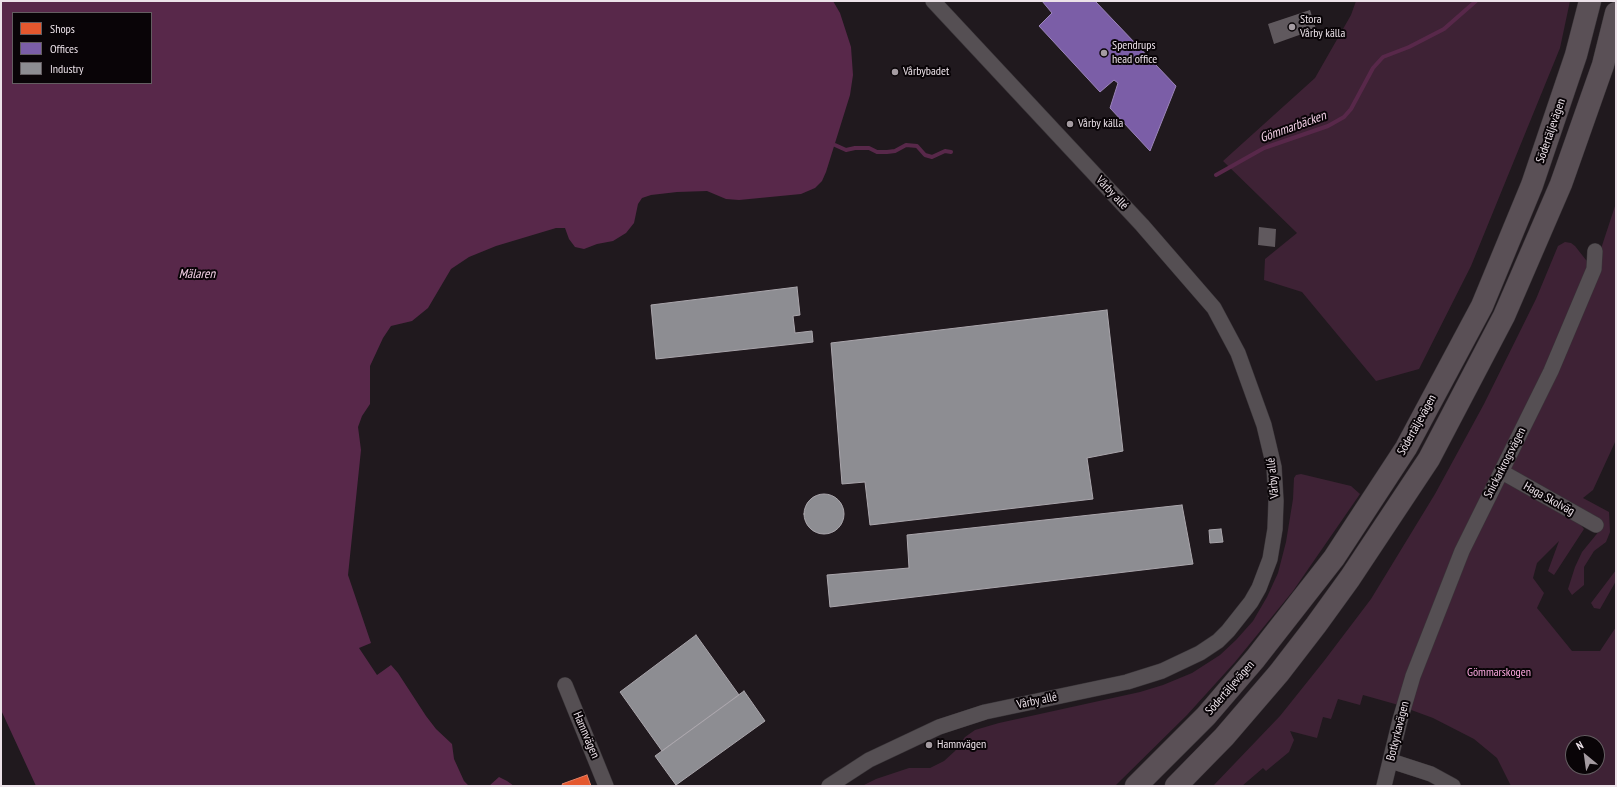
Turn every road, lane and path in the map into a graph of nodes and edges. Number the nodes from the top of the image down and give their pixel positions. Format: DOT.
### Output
graph roads {
  1 [pos="933,1"];
  2 [pos="1590,1"];
  3 [pos="1616,13"];
  4 [pos="1595,251"];
  5 [pos="1502,472"];
  6 [pos="1596,525"];
  7 [pos="1413,676"];
  8 [pos="565,685"];
  9 [pos="1391,761"];
  10 [pos="606,786"];
  11 [pos="829,786"];
  12 [pos="1136,786"];
  13 [pos="1176,786"];
  14 [pos="1384,786"];
  15 [pos="1453,786"];
  1 -- 11 [label="street, Vårby allé"];
  2 -- 12 [label="highway, Södertäljevägen"];
  3 -- 13 [label="highway"];
  4 -- 5 [label="street, Snickarkrogsvägen"];
  5 -- 6 [label="street, Haga Skolväg"];
  5 -- 7 [label="street, Snickarkrogsvägen"];
  7 -- 9 [label="street, Botkyrkavägen"];
  8 -- 10 [label="street, Hamnvägen"];
  9 -- 14 [label="street, Botkyrkavägen"];
  9 -- 15 [label="street"];
}
